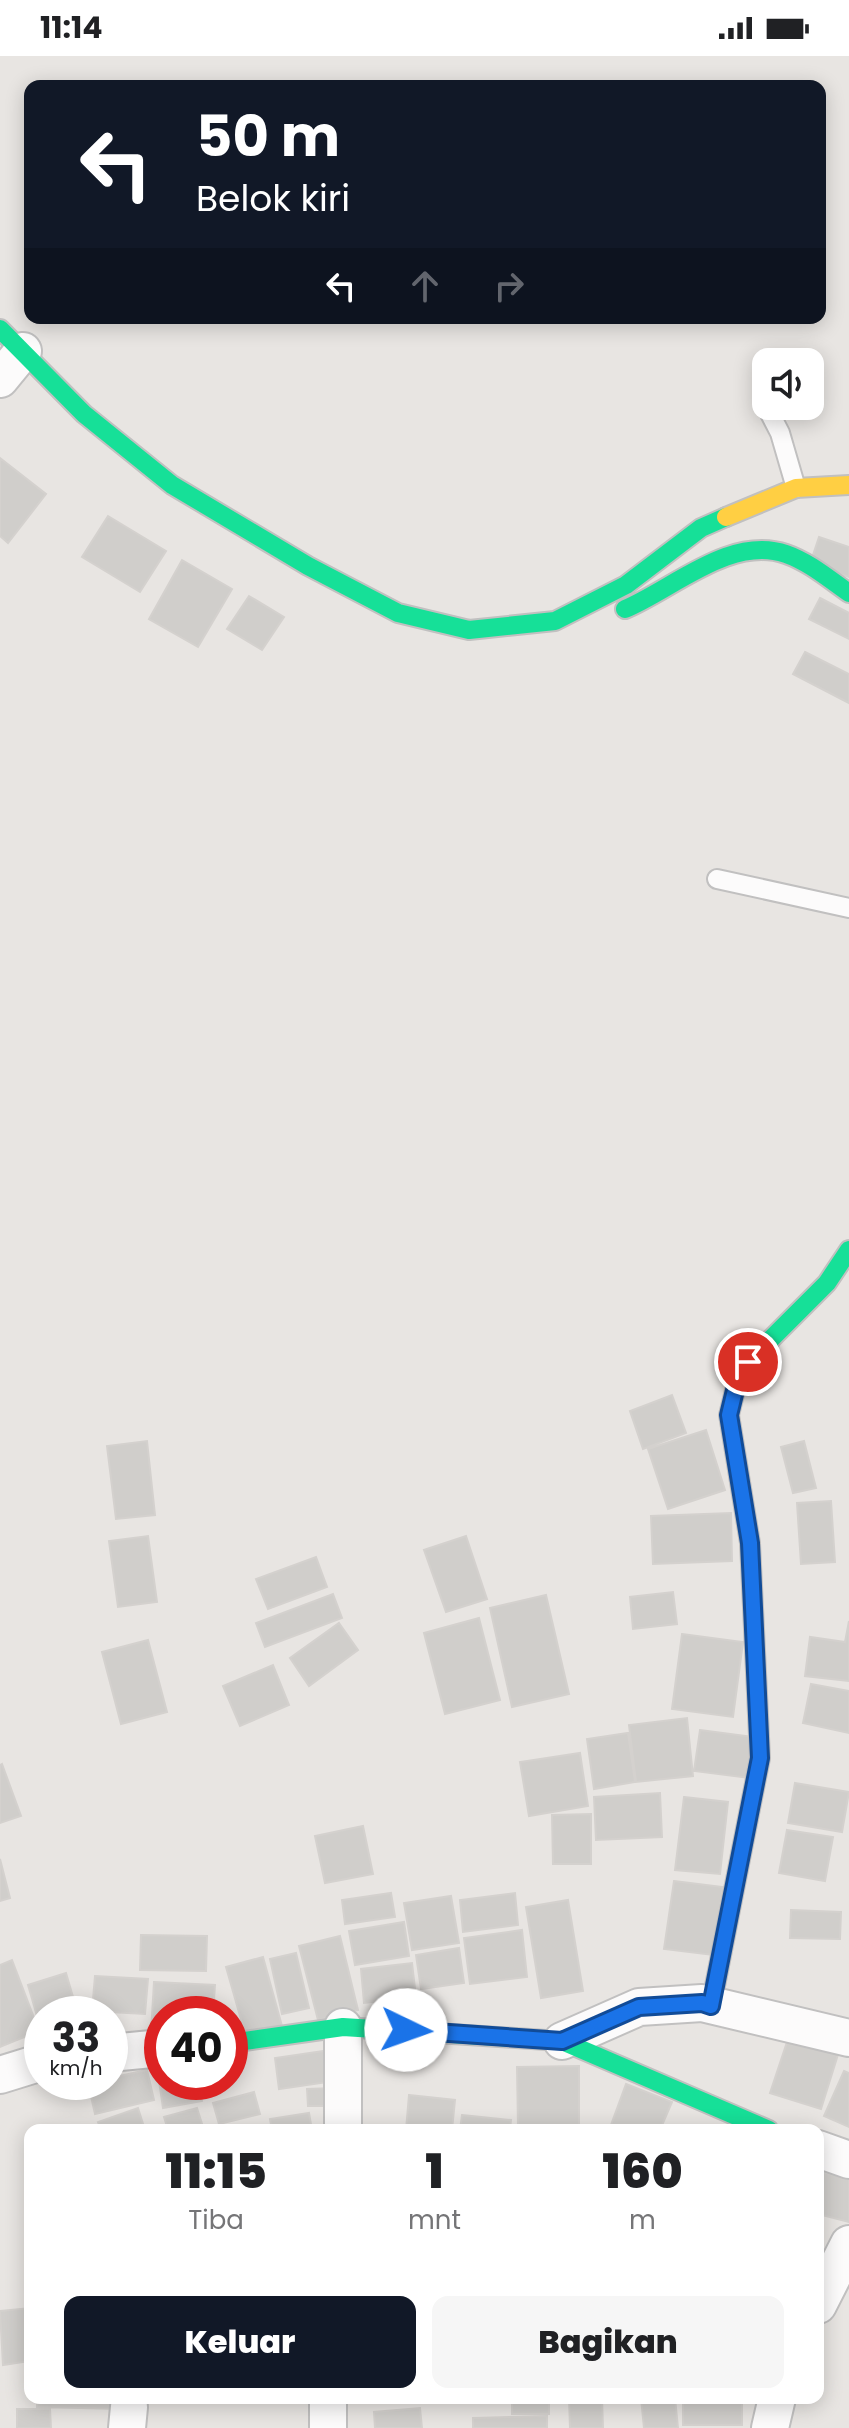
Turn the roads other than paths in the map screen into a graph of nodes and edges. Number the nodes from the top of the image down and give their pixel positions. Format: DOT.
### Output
graph roads {
  1 [pos="11,340"];
  2 [pos="0,379"];
  3 [pos="774,420"];
  4 [pos="849,485"];
  5 [pos="796,488"];
  6 [pos="849,593"];
  7 [pos="555,621"];
  8 [pos="717,879"];
  9 [pos="849,908"];
  10 [pos="849,1250"];
  11 [pos="711,2006"];
  12 [pos="343,2027"];
  13 [pos="849,2038"];
  14 [pos="248,2040"];
  15 [pos="562,2041"];
  16 [pos="24,2068"];
  17 [pos="0,2075"];
  18 [pos="343,2124"];
  19 [pos="755,2124"];
  20 [pos="824,2151"];
  21 [pos="849,2160"];
  22 [pos="849,2244"];
  23 [pos="824,2293"];
  24 [pos="328,2404"];
  25 [pos="776,2404"];
  26 [pos="328,2428"];
  27 [pos="770,2428"];
  1 -- 2 [label="street"];
  1 -- 7 [label="street"];
  3 -- 5 [label="lane"];
  4 -- 5 [label="street"];
  5 -- 7 [label="street"];
  6 -- 7 [label="street"];
  8 -- 9 [label="lane"];
  10 -- 11 [label="street"];
  11 -- 13 [label="street"];
  11 -- 15 [label="street"];
  12 -- 14 [label="street"];
  12 -- 15 [label="street"];
  12 -- 18 [label="street"];
  15 -- 19 [label="street"];
  16 -- 17 [label="street"];
  20 -- 21 [label="street"];
  22 -- 23 [label="street"];
  24 -- 26 [label="street"];
  25 -- 27 [label="street"];
}
